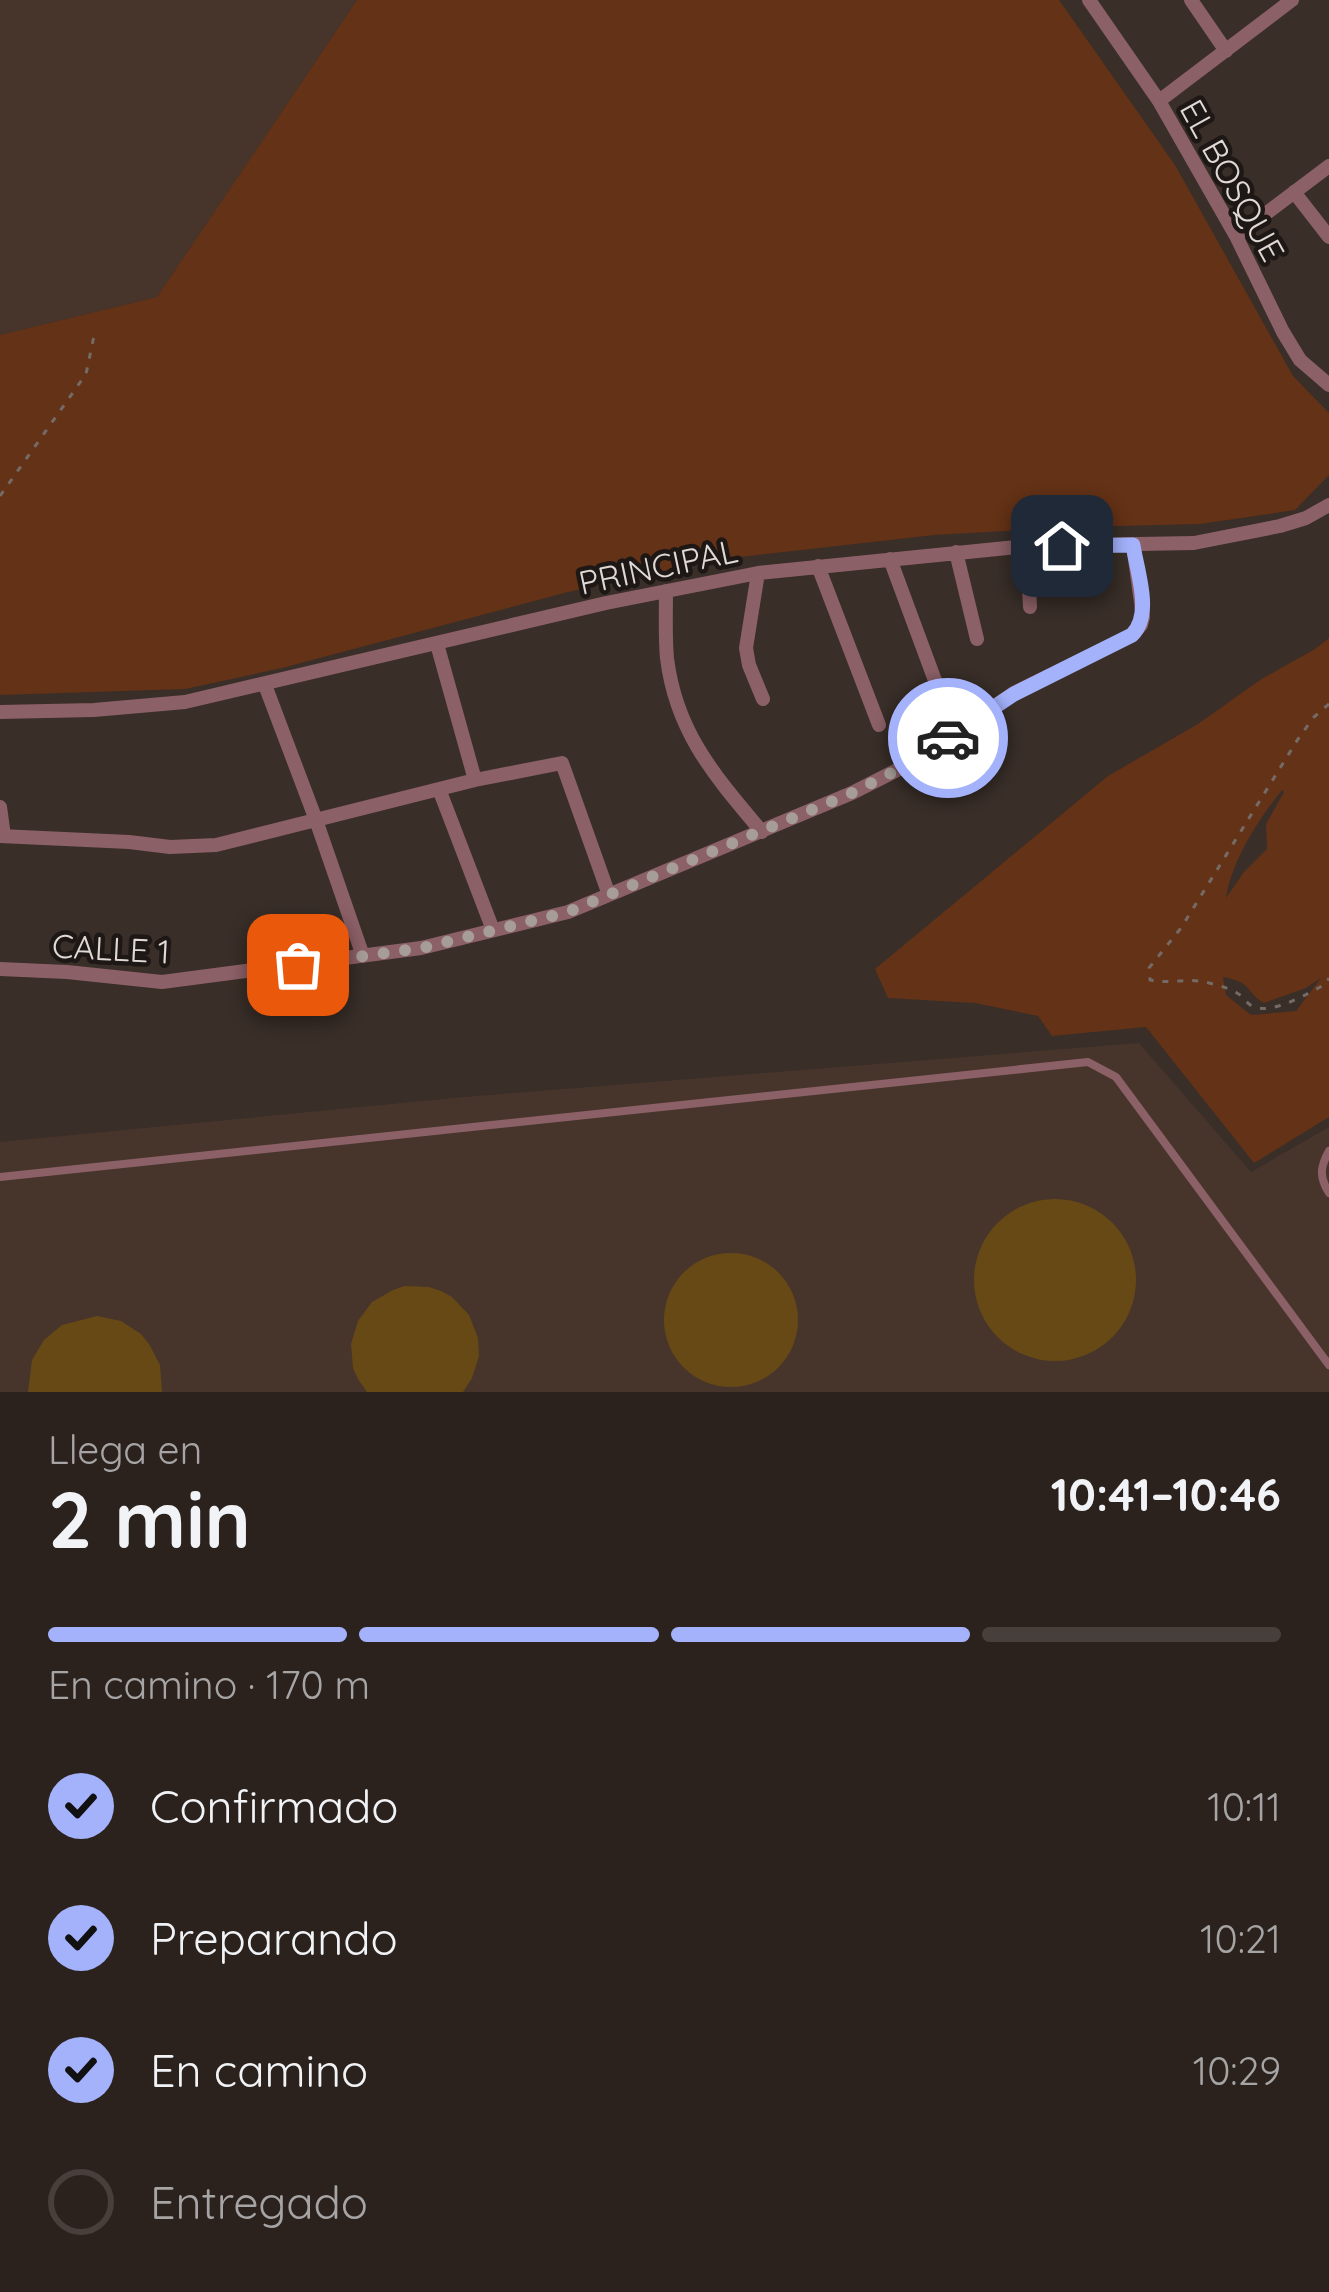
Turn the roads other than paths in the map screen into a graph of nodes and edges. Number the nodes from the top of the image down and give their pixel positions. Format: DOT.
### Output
graph roads {
  1 [pos="1089,0"];
  2 [pos="1191,0"];
  3 [pos="1292,0"];
  4 [pos="1226,51"];
  5 [pos="1159,101"];
  6 [pos="1329,166"];
  7 [pos="1294,192"];
  8 [pos="1236,236"];
  9 [pos="1329,237"];
  10 [pos="1329,385"];
  11 [pos="1329,505"];
  12 [pos="1133,545"];
  13 [pos="1027,547"];
  14 [pos="956,552"];
  15 [pos="890,559"];
  16 [pos="818,566"];
  17 [pos="758,572"];
  18 [pos="666,591"];
  19 [pos="1030,607"];
  20 [pos="977,639"];
  21 [pos="437,644"];
  22 [pos="265,686"];
  23 [pos="940,694"];
  24 [pos="763,699"];
  25 [pos="0,712"];
  26 [pos="879,725"];
  27 [pos="475,779"];
  28 [pos="439,789"];
  29 [pos="0,807"];
  30 [pos="316,820"];
  31 [pos="762,832"];
  32 [pos="2,836"];
  33 [pos="609,895"];
  34 [pos="493,930"];
  35 [pos="363,956"];
  36 [pos="0,969"];
  37 [pos="1329,1151"];
  38 [pos="0,1177"];
  39 [pos="1329,1192"];
  40 [pos="1329,1366"];
  1 -- 5 [label="street, EL BOSQUE"];
  2 -- 4 [label="street"];
  3 -- 4 [label="street"];
  4 -- 5 [label="street"];
  5 -- 8 [label="street, EL BOSQUE"];
  6 -- 7 [label="street"];
  7 -- 8 [label="street"];
  7 -- 9 [label="street"];
  8 -- 10 [label="street, EL BOSQUE"];
  11 -- 12 [label="street, PRINCIPAL"];
  12 -- 13 [label="street, PRINCIPAL"];
  12 -- 31 [label="street, CALLE 1"];
  13 -- 14 [label="street, PRINCIPAL"];
  13 -- 19 [label="street"];
  14 -- 15 [label="street, PRINCIPAL"];
  14 -- 20 [label="street"];
  15 -- 16 [label="street, PRINCIPAL"];
  15 -- 23 [label="street"];
  16 -- 17 [label="street, PRINCIPAL"];
  16 -- 26 [label="street"];
  17 -- 18 [label="street, PRINCIPAL"];
  17 -- 24 [label="street"];
  18 -- 21 [label="street, PRINCIPAL"];
  18 -- 31 [label="street"];
  21 -- 22 [label="street, PRINCIPAL"];
  21 -- 27 [label="street"];
  22 -- 25 [label="street, PRINCIPAL"];
  22 -- 30 [label="street"];
  27 -- 28 [label="street"];
  27 -- 33 [label="street"];
  28 -- 30 [label="street"];
  28 -- 34 [label="street"];
  29 -- 32 [label="street"];
  30 -- 32 [label="street"];
  30 -- 35 [label="street"];
  31 -- 33 [label="street, CALLE 1"];
  33 -- 34 [label="street, CALLE 1"];
  34 -- 35 [label="street, CALLE 1"];
  35 -- 36 [label="street, CALLE 1"];
  37 -- 39 [label="lane"];
  38 -- 40 [label="lane"];
}
